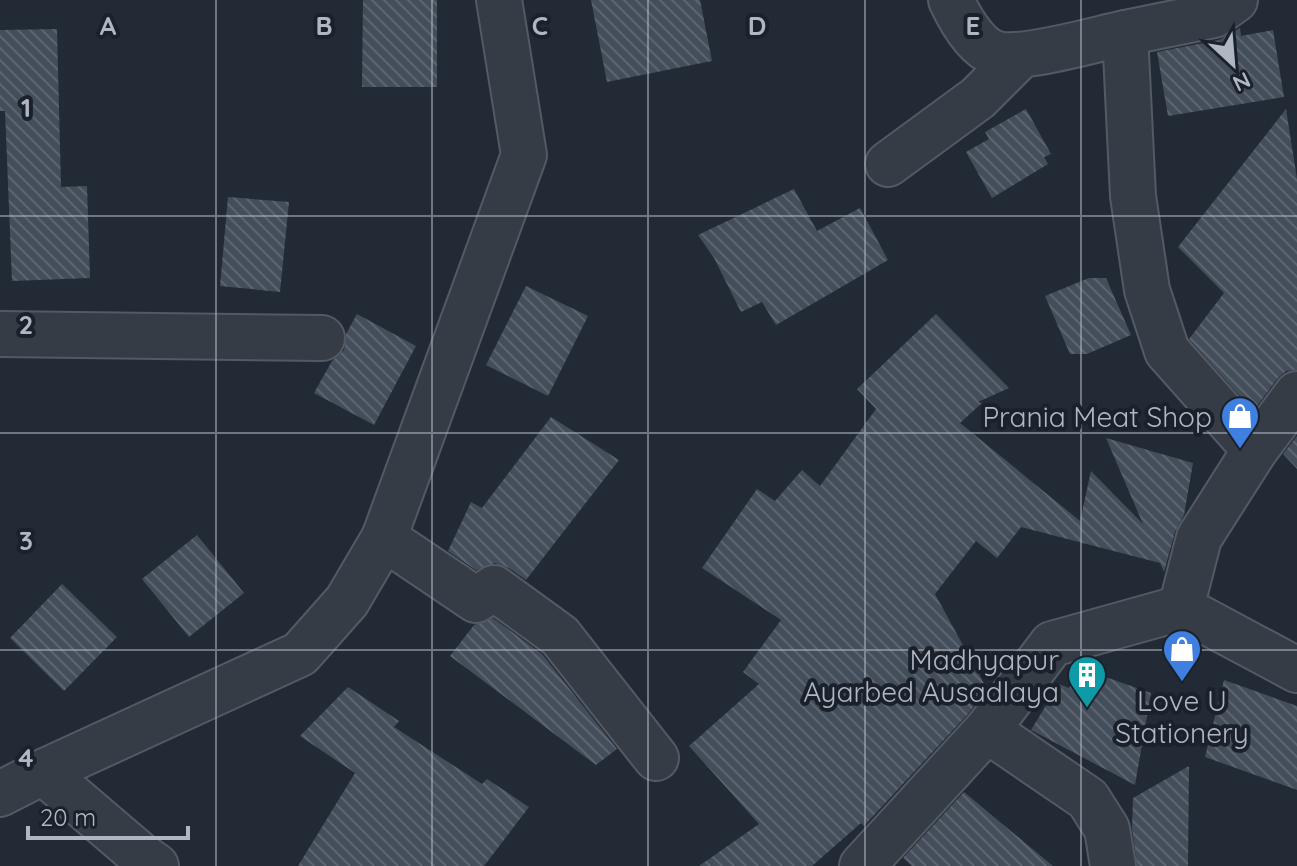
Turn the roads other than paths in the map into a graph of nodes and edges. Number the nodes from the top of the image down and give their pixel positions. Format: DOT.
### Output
graph roads {
  1 [pos="499,0"];
  2 [pos="951,0"];
  3 [pos="1235,0"];
  4 [pos="1125,33"];
  5 [pos="1021,55"];
  6 [pos="888,164"];
  7 [pos="0,334"];
  8 [pos="322,338"];
  9 [pos="1297,394"];
  10 [pos="1255,450"];
  11 [pos="384,538"];
  12 [pos="1181,608"];
  13 [pos="1297,670"];
  14 [pos="987,730"];
  15 [pos="656,758"];
  16 [pos="43,772"];
  17 [pos="0,794"];
  18 [pos="156,866"];
  19 [pos="862,866"];
  20 [pos="1113,866"];
  1 -- 11 [label="street"];
  2 -- 5 [label="street"];
  3 -- 4 [label="street"];
  4 -- 5 [label="street"];
  4 -- 10 [label="street"];
  5 -- 6 [label="street"];
  7 -- 8 [label="street"];
  9 -- 10 [label="street"];
  10 -- 12 [label="street"];
  11 -- 15 [label="street"];
  11 -- 16 [label="street"];
  12 -- 13 [label="street"];
  12 -- 14 [label="street"];
  14 -- 19 [label="street"];
  14 -- 20 [label="street"];
  16 -- 17 [label="street"];
  16 -- 18 [label="street"];
}
